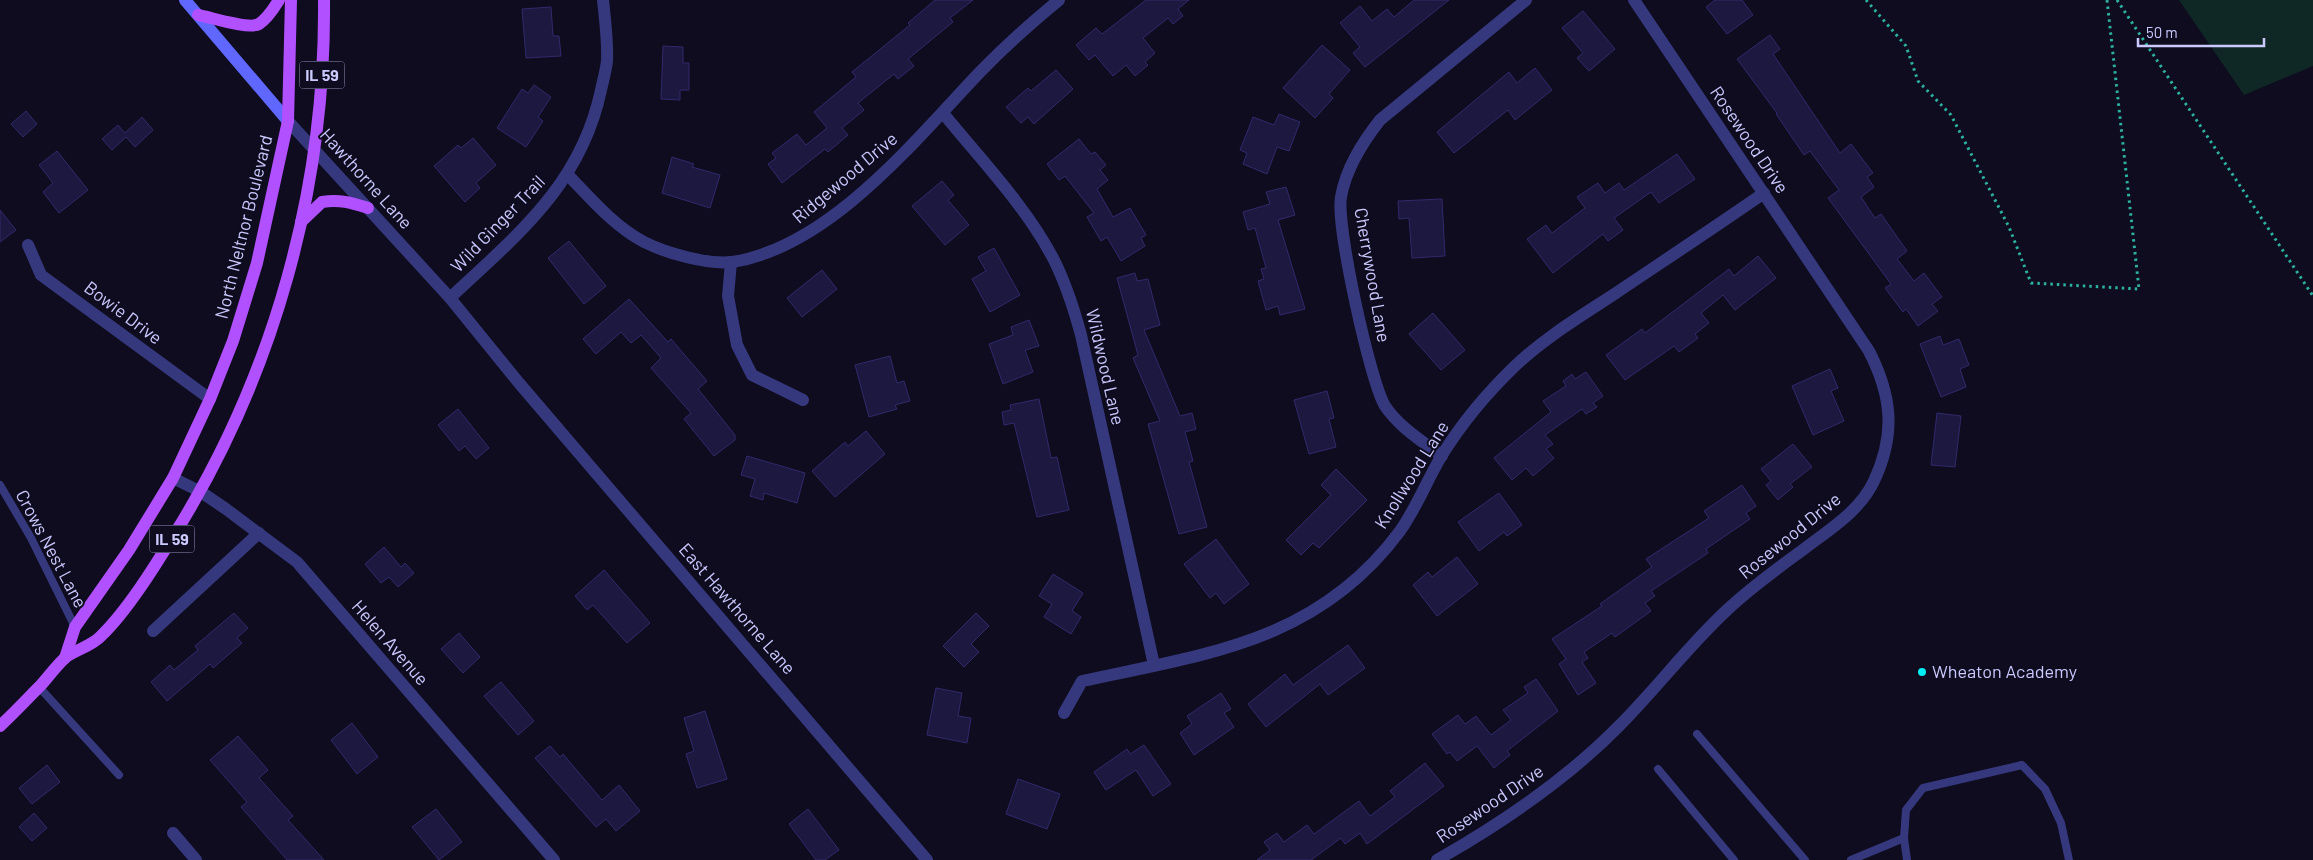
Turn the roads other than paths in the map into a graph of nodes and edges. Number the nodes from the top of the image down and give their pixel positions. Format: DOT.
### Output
graph roads {
  1 [pos="185,0"];
  2 [pos="279,0"];
  3 [pos="291,0"];
  4 [pos="324,0"];
  5 [pos="603,0"];
  6 [pos="1059,0"];
  7 [pos="1526,0"];
  8 [pos="1634,0"];
  9 [pos="198,15"];
  10 [pos="943,113"];
  11 [pos="288,121"];
  12 [pos="316,149"];
  13 [pos="568,175"];
  14 [pos="1764,193"];
  15 [pos="368,208"];
  16 [pos="301,222"];
  17 [pos="28,245"];
  18 [pos="731,262"];
  19 [pos="450,298"];
  20 [pos="520,383"];
  21 [pos="210,399"];
  22 [pos="803,400"];
  23 [pos="1442,456"];
  24 [pos="173,478"];
  25 [pos="0,484"];
  26 [pos="201,492"];
  27 [pos="259,533"];
  28 [pos="75,627"];
  29 [pos="153,631"];
  30 [pos="66,658"];
  31 [pos="1154,665"];
  32 [pos="39,687"];
  33 [pos="1064,713"];
  34 [pos="0,726"];
  35 [pos="1697,734"];
  36 [pos="1658,769"];
  37 [pos="119,775"];
  38 [pos="173,833"];
  39 [pos="1904,838"];
  40 [pos="196,860"];
  41 [pos="554,860"];
  42 [pos="927,860"];
  43 [pos="1437,860"];
  44 [pos="1734,860"];
  45 [pos="1804,860"];
  46 [pos="1851,860"];
  47 [pos="1907,860"];
  48 [pos="2069,860"];
  1 -- 9 [label="street, Hawthorne Lane"];
  2 -- 9 [label="main road"];
  3 -- 11 [label="main road, North Neltnor Boulevard / IL 59"];
  4 -- 12 [label="main road, North Neltnor Boulevard / IL 59"];
  5 -- 13 [label="street, Wild Ginger Trail"];
  6 -- 10 [label="street, Ridgewood Drive"];
  7 -- 23 [label="street, Cherrywood Lane"];
  8 -- 14 [label="street, Rosewood Drive"];
  9 -- 11 [label="street, Hawthorne Lane"];
  10 -- 18 [label="street, Ridgewood Drive"];
  10 -- 31 [label="street, Wildwood Lane"];
  11 -- 12 [label="street, Hawthorne Lane"];
  11 -- 21 [label="main road, North Neltnor Boulevard / IL 59"];
  12 -- 15 [label="street, Hawthorne Lane"];
  12 -- 16 [label="main road, North Neltnor Boulevard / IL 59"];
  13 -- 18 [label="street, Ridgewood Drive"];
  13 -- 19 [label="street, Wild Ginger Trail"];
  14 -- 23 [label="street, Knollwood Lane"];
  14 -- 43 [label="street, Rosewood Drive"];
  15 -- 16 [label="main road"];
  15 -- 19 [label="street, Hawthorne Lane"];
  16 -- 26 [label="main road, North Neltnor Boulevard / IL 59"];
  17 -- 21 [label="street, Bowie Drive"];
  18 -- 22 [label="street"];
  19 -- 20 [label="street, Hawthorne Lane"];
  20 -- 42 [label="street, East Hawthorne Lane"];
  21 -- 24 [label="main road, North Neltnor Boulevard / IL 59"];
  23 -- 31 [label="street, Knollwood Lane"];
  24 -- 26 [label="street, Helen Avenue"];
  24 -- 28 [label="main road, North Neltnor Boulevard / IL 59"];
  25 -- 28 [label="lane, Crows Nest Lane"];
  26 -- 27 [label="street, Helen Avenue"];
  26 -- 30 [label="main road, North Neltnor Boulevard / IL 59"];
  27 -- 29 [label="street"];
  27 -- 41 [label="street, Helen Avenue"];
  28 -- 30 [label="main road, North Neltnor Boulevard / IL 59"];
  30 -- 32 [label="main road, North Neltnor Boulevard / IL 59"];
  31 -- 33 [label="street, Knollwood Lane"];
  32 -- 34 [label="main road, North Neltnor Boulevard / IL 59"];
  32 -- 37 [label="lane"];
  35 -- 45 [label="lane"];
  36 -- 44 [label="lane"];
  38 -- 40 [label="street"];
  39 -- 46 [label="lane"];
  39 -- 47 [label="lane"];
  39 -- 48 [label="lane"];
}
